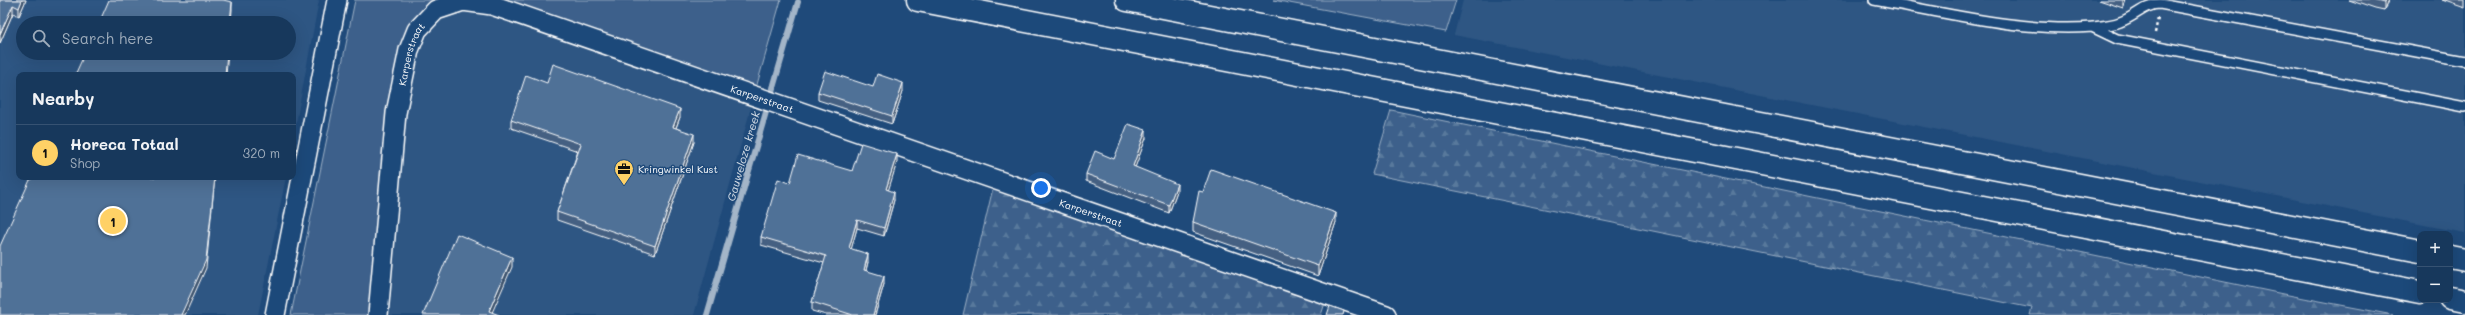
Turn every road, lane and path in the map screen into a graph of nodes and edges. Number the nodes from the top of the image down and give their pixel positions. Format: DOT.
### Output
graph roads {
  1 [pos="337,0"];
  2 [pos="918,0"];
  3 [pos="1127,0"];
  4 [pos="1874,0"];
  5 [pos="2148,2"];
  6 [pos="2160,4"];
  7 [pos="2092,27"];
  8 [pos="2152,46"];
  9 [pos="2465,61"];
  10 [pos="2465,107"];
  11 [pos="2417,250"];
  12 [pos="2453,258"];
  13 [pos="2465,260"];
  14 [pos="2417,291"];
  15 [pos="2453,299"];
  16 [pos="2465,301"];
  17 [pos="275,315"];
  18 [pos="378,315"];
  19 [pos="1386,315"];
  1 -- 17 [label="street"];
  2 -- 14 [label="highway"];
  3 -- 11 [label="highway"];
  4 -- 7 [label="lane"];
  5 -- 6 [label="lane"];
  5 -- 7 [label="lane"];
  6 -- 8 [label="path"];
  6 -- 9 [label="lane"];
  7 -- 8 [label="lane"];
  8 -- 10 [label="lane"];
  12 -- 13 [label="highway"];
  15 -- 16 [label="highway"];
  18 -- 19 [label="street, Karperstraat"];
}
